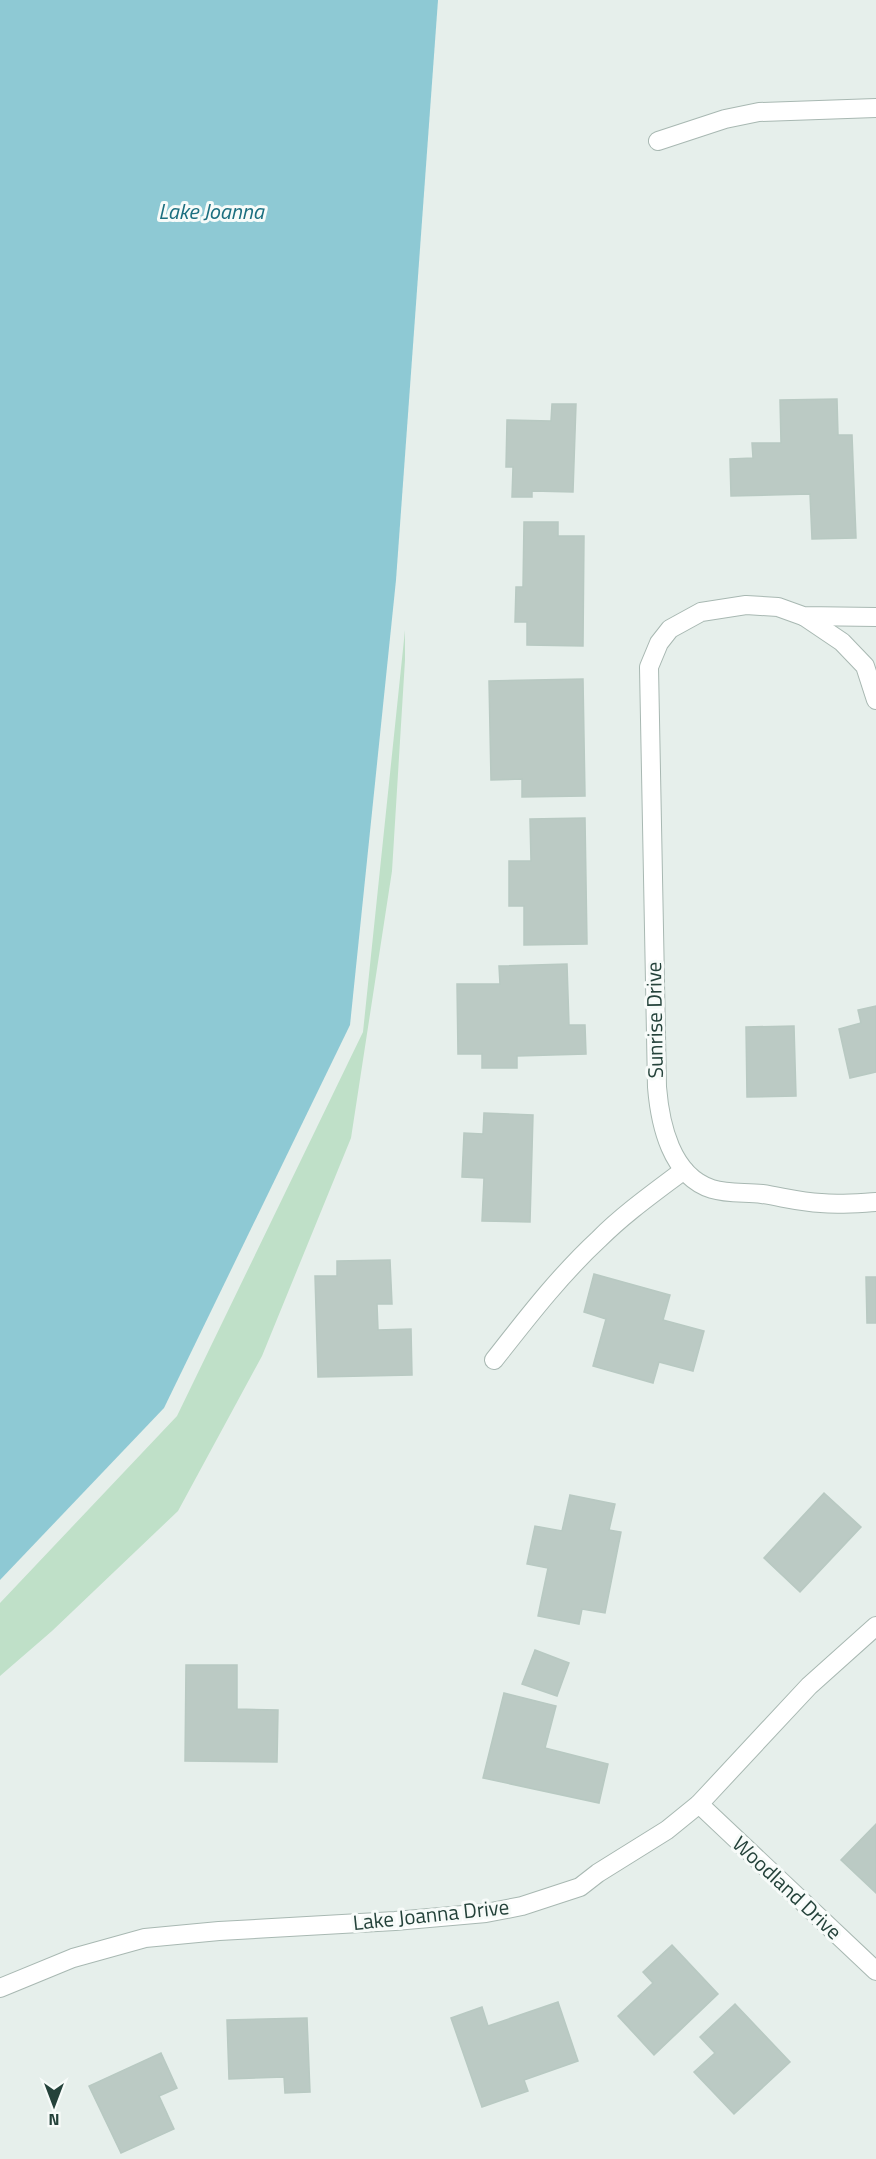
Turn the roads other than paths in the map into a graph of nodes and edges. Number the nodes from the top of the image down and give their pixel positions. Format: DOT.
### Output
graph roads {
  1 [pos="876,108"];
  2 [pos="658,141"];
  3 [pos="803,616"];
  4 [pos="876,617"];
  5 [pos="876,700"];
  6 [pos="684,1170"];
  7 [pos="876,1202"];
  8 [pos="494,1360"];
  9 [pos="876,1626"];
  10 [pos="699,1804"];
  11 [pos="876,1971"];
  12 [pos="0,1988"];
  1 -- 2 [label="street"];
  3 -- 4 [label="street"];
  3 -- 5 [label="street"];
  3 -- 6 [label="street, Sunrise Drive"];
  6 -- 7 [label="street"];
  6 -- 8 [label="street"];
  9 -- 10 [label="street, Lake Joanna Drive"];
  10 -- 11 [label="street, Woodland Drive"];
  10 -- 12 [label="street, Lake Joanna Drive"];
}
